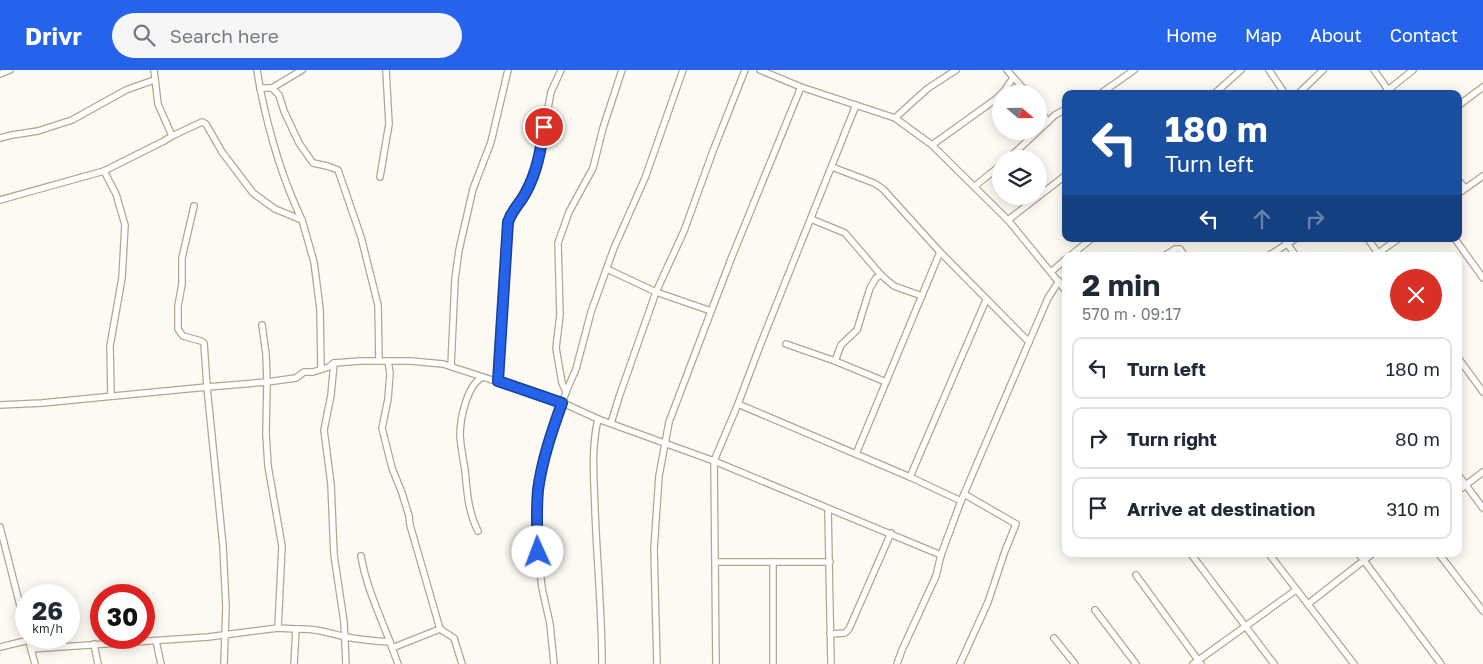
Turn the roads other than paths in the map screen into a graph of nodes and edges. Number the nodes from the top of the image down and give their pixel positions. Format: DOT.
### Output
graph roads {
  1 [pos="10,70"];
  2 [pos="154,70"];
  3 [pos="257,70"];
  4 [pos="302,70"];
  5 [pos="386,70"];
  6 [pos="508,70"];
  7 [pos="561,70"];
  8 [pos="622,70"];
  9 [pos="683,70"];
  10 [pos="745,70"];
  11 [pos="760,70"];
  12 [pos="956,70"];
  13 [pos="1007,70"];
  14 [pos="1134,70"];
  15 [pos="1240,70"];
  16 [pos="1269,70"];
  17 [pos="1323,70"];
  18 [pos="1374,70"];
  19 [pos="1413,70"];
  20 [pos="0,74"];
  21 [pos="1013,78"];
  22 [pos="154,80"];
  23 [pos="1020,85"];
  24 [pos="801,87"];
  25 [pos="1483,87"];
  26 [pos="260,88"];
  27 [pos="272,88"];
  28 [pos="1106,90"];
  29 [pos="1218,90"];
  30 [pos="1282,90"];
  31 [pos="1302,90"];
  32 [pos="1386,90"];
  33 [pos="1389,90"];
  34 [pos="1462,103"];
  35 [pos="856,105"];
  36 [pos="1062,111"];
  37 [pos="895,118"];
  38 [pos="1048,122"];
  39 [pos="172,136"];
  40 [pos="0,138"];
  41 [pos="1028,140"];
  42 [pos="932,145"];
  43 [pos="1018,150"];
  44 [pos="832,167"];
  45 [pos="104,171"];
  46 [pos="992,172"];
  47 [pos="1483,176"];
  48 [pos="380,177"];
  49 [pos="1062,178"];
  50 [pos="1462,184"];
  51 [pos="975,186"];
  52 [pos="1465,188"];
  53 [pos="1462,190"];
  54 [pos="0,200"];
  55 [pos="194,206"];
  56 [pos="811,219"];
  57 [pos="302,220"];
  58 [pos="1008,220"];
  59 [pos="1087,242"];
  60 [pos="1291,242"];
  61 [pos="1394,242"];
  62 [pos="1457,242"];
  63 [pos="1288,244"];
  64 [pos="940,252"];
  65 [pos="1075,252"];
  66 [pos="1170,252"];
  67 [pos="1182,252"];
  68 [pos="1275,252"];
  69 [pos="1293,252"];
  70 [pos="1381,252"];
  71 [pos="1062,262"];
  72 [pos="607,269"];
  73 [pos="1051,272"];
  74 [pos="880,275"];
  75 [pos="1483,278"];
  76 [pos="1059,281"];
  77 [pos="1062,285"];
  78 [pos="656,292"];
  79 [pos="922,296"];
  80 [pos="986,300"];
  81 [pos="711,311"];
  82 [pos="262,324"];
  83 [pos="1029,342"];
  84 [pos="786,344"];
  85 [pos="379,361"];
  86 [pos="388,361"];
  87 [pos="835,361"];
  88 [pos="334,363"];
  89 [pos="1462,363"];
  90 [pos="451,366"];
  91 [pos="321,369"];
  92 [pos="483,377"];
  93 [pos="498,381"];
  94 [pos="267,382"];
  95 [pos="886,382"];
  96 [pos="207,386"];
  97 [pos="566,392"];
  98 [pos="1483,392"];
  99 [pos="110,396"];
  100 [pos="562,403"];
  101 [pos="738,404"];
  102 [pos="0,405"];
  103 [pos="598,419"];
  104 [pos="611,423"];
  105 [pos="664,443"];
  106 [pos="856,454"];
  107 [pos="714,461"];
  108 [pos="1483,472"];
  109 [pos="910,477"];
  110 [pos="1462,480"];
  111 [pos="1466,485"];
  112 [pos="1462,488"];
  113 [pos="964,494"];
  114 [pos="961,501"];
  115 [pos="1483,508"];
  116 [pos="828,509"];
  117 [pos="0,527"];
  118 [pos="478,531"];
  119 [pos="891,533"];
  120 [pos="940,555"];
  121 [pos="361,556"];
  122 [pos="1193,557"];
  123 [pos="1271,557"];
  124 [pos="1362,557"];
  125 [pos="1368,557"];
  126 [pos="1441,557"];
  127 [pos="1364,560"];
  128 [pos="716,562"];
  129 [pos="773,562"];
  130 [pos="830,562"];
  131 [pos="1136,574"];
  132 [pos="15,586"];
  133 [pos="1296,590"];
  134 [pos="1308,604"];
  135 [pos="1095,610"];
  136 [pos="1483,611"];
  137 [pos="1246,627"];
  138 [pos="278,628"];
  139 [pos="296,629"];
  140 [pos="440,629"];
  141 [pos="830,634"];
  142 [pos="225,635"];
  143 [pos="345,636"];
  144 [pos="1054,638"];
  145 [pos="156,641"];
  146 [pos="15,642"];
  147 [pos="391,645"];
  148 [pos="0,647"];
  149 [pos="31,649"];
  150 [pos="95,649"];
  151 [pos="1197,663"];
  152 [pos="35,664"];
  153 [pos="98,664"];
  154 [pos="161,664"];
  155 [pos="224,664"];
  156 [pos="294,664"];
  157 [pos="346,664"];
  158 [pos="398,664"];
  159 [pos="462,664"];
  160 [pos="554,664"];
  161 [pos="602,664"];
  162 [pos="657,664"];
  163 [pos="716,664"];
  164 [pos="774,664"];
  165 [pos="831,664"];
  166 [pos="897,664"];
  167 [pos="960,664"];
  168 [pos="1075,664"];
  169 [pos="1136,664"];
  170 [pos="1274,664"];
  171 [pos="1354,664"];
  172 [pos="1441,664"];
  1 -- 20 [label="street"];
  2 -- 22 [label="street"];
  3 -- 26 [label="street"];
  4 -- 27 [label="street"];
  5 -- 48 [label="street"];
  6 -- 90 [label="street"];
  7 -- 93 [label="street"];
  8 -- 97 [label="street"];
  9 -- 72 [label="street"];
  10 -- 78 [label="street"];
  11 -- 24 [label="street"];
  12 -- 37 [label="street"];
  13 -- 21 [label="street"];
  14 -- 28 [label="street"];
  15 -- 29 [label="street"];
  16 -- 30 [label="street"];
  17 -- 31 [label="street"];
  18 -- 32 [label="street"];
  19 -- 33 [label="street"];
  21 -- 23 [label="street"];
  21 -- 42 [label="street"];
  22 -- 39 [label="street"];
  22 -- 40 [label="street"];
  24 -- 35 [label="street"];
  24 -- 81 [label="street"];
  25 -- 34 [label="street"];
  26 -- 27 [label="street"];
  26 -- 57 [label="street"];
  27 -- 85 [label="street"];
  35 -- 37 [label="street"];
  35 -- 44 [label="street"];
  36 -- 38 [label="street"];
  37 -- 42 [label="street"];
  39 -- 45 [label="street"];
  39 -- 57 [label="street"];
  41 -- 43 [label="street"];
  42 -- 51 [label="street"];
  44 -- 56 [label="street"];
  44 -- 64 [label="street"];
  45 -- 54 [label="street"];
  45 -- 99 [label="street"];
  46 -- 51 [label="street"];
  47 -- 52 [label="street"];
  49 -- 58 [label="street"];
  50 -- 52 [label="street"];
  51 -- 58 [label="street"];
  52 -- 53 [label="street"];
  55 -- 96 [label="street"];
  56 -- 74 [label="street"];
  56 -- 101 [label="street"];
  57 -- 91 [label="street"];
  58 -- 73 [label="street"];
  59 -- 65 [label="street"];
  60 -- 63 [label="street"];
  61 -- 70 [label="street"];
  62 -- 75 [label="street"];
  63 -- 68 [label="street"];
  63 -- 69 [label="street"];
  64 -- 79 [label="street"];
  64 -- 80 [label="street"];
  66 -- 67 [label="street"];
  71 -- 73 [label="street"];
  72 -- 78 [label="street"];
  72 -- 97 [label="street"];
  73 -- 76 [label="street"];
  74 -- 79 [label="street"];
  74 -- 87 [label="street"];
  76 -- 77 [label="street"];
  76 -- 83 [label="street"];
  78 -- 81 [label="street"];
  78 -- 104 [label="street"];
  79 -- 95 [label="street"];
  80 -- 83 [label="street"];
  80 -- 109 [label="street"];
  81 -- 105 [label="street"];
  82 -- 94 [label="street"];
  83 -- 113 [label="street"];
  84 -- 87 [label="street"];
  85 -- 86 [label="street"];
  85 -- 88 [label="street"];
  86 -- 90 [label="street"];
  86 -- 140 [label="street"];
  87 -- 95 [label="street"];
  88 -- 91 [label="street"];
  88 -- 143 [label="street"];
  89 -- 98 [label="street"];
  90 -- 92 [label="street"];
  91 -- 94 [label="street"];
  92 -- 93 [label="street"];
  92 -- 118 [label="street"];
  93 -- 100 [label="street"];
  94 -- 96 [label="street"];
  94 -- 138 [label="street"];
  95 -- 106 [label="street"];
  96 -- 99 [label="street"];
  96 -- 142 [label="street"];
  97 -- 100 [label="street"];
  99 -- 102 [label="street"];
  100 -- 103 [label="street"];
  100 -- 160 [label="street"];
  101 -- 106 [label="street"];
  101 -- 107 [label="street"];
  103 -- 104 [label="street"];
  103 -- 161 [label="street"];
  104 -- 105 [label="street"];
  105 -- 107 [label="street"];
  105 -- 162 [label="street"];
  106 -- 109 [label="street"];
  107 -- 116 [label="street"];
  107 -- 128 [label="street"];
  108 -- 111 [label="street"];
  109 -- 114 [label="street"];
  110 -- 111 [label="street"];
  111 -- 112 [label="street"];
  111 -- 115 [label="street"];
  113 -- 114 [label="street"];
  113 -- 167 [label="street"];
  114 -- 120 [label="street"];
  116 -- 119 [label="street"];
  116 -- 130 [label="street"];
  117 -- 132 [label="street"];
  119 -- 120 [label="street"];
  119 -- 141 [label="street"];
  120 -- 166 [label="street"];
  121 -- 147 [label="street"];
  122 -- 137 [label="street"];
  123 -- 133 [label="street"];
  124 -- 127 [label="street"];
  125 -- 127 [label="street"];
  126 -- 136 [label="street"];
  127 -- 134 [label="street"];
  127 -- 172 [label="street"];
  128 -- 129 [label="street"];
  128 -- 163 [label="street"];
  129 -- 130 [label="street"];
  129 -- 164 [label="street"];
  130 -- 141 [label="street"];
  131 -- 151 [label="street"];
  133 -- 134 [label="street"];
  133 -- 137 [label="street"];
  134 -- 171 [label="street"];
  135 -- 169 [label="street"];
  137 -- 151 [label="street"];
  137 -- 170 [label="street"];
  138 -- 139 [label="street"];
  138 -- 142 [label="street"];
  139 -- 143 [label="street"];
  139 -- 156 [label="street"];
  140 -- 147 [label="street"];
  140 -- 159 [label="street"];
  141 -- 165 [label="street"];
  142 -- 145 [label="street"];
  142 -- 155 [label="street"];
  143 -- 147 [label="street"];
  143 -- 157 [label="street"];
  144 -- 168 [label="street"];
  145 -- 154 [label="street"];
  146 -- 148 [label="street"];
  147 -- 158 [label="street"];
  149 -- 152 [label="street"];
  150 -- 153 [label="street"];
}
